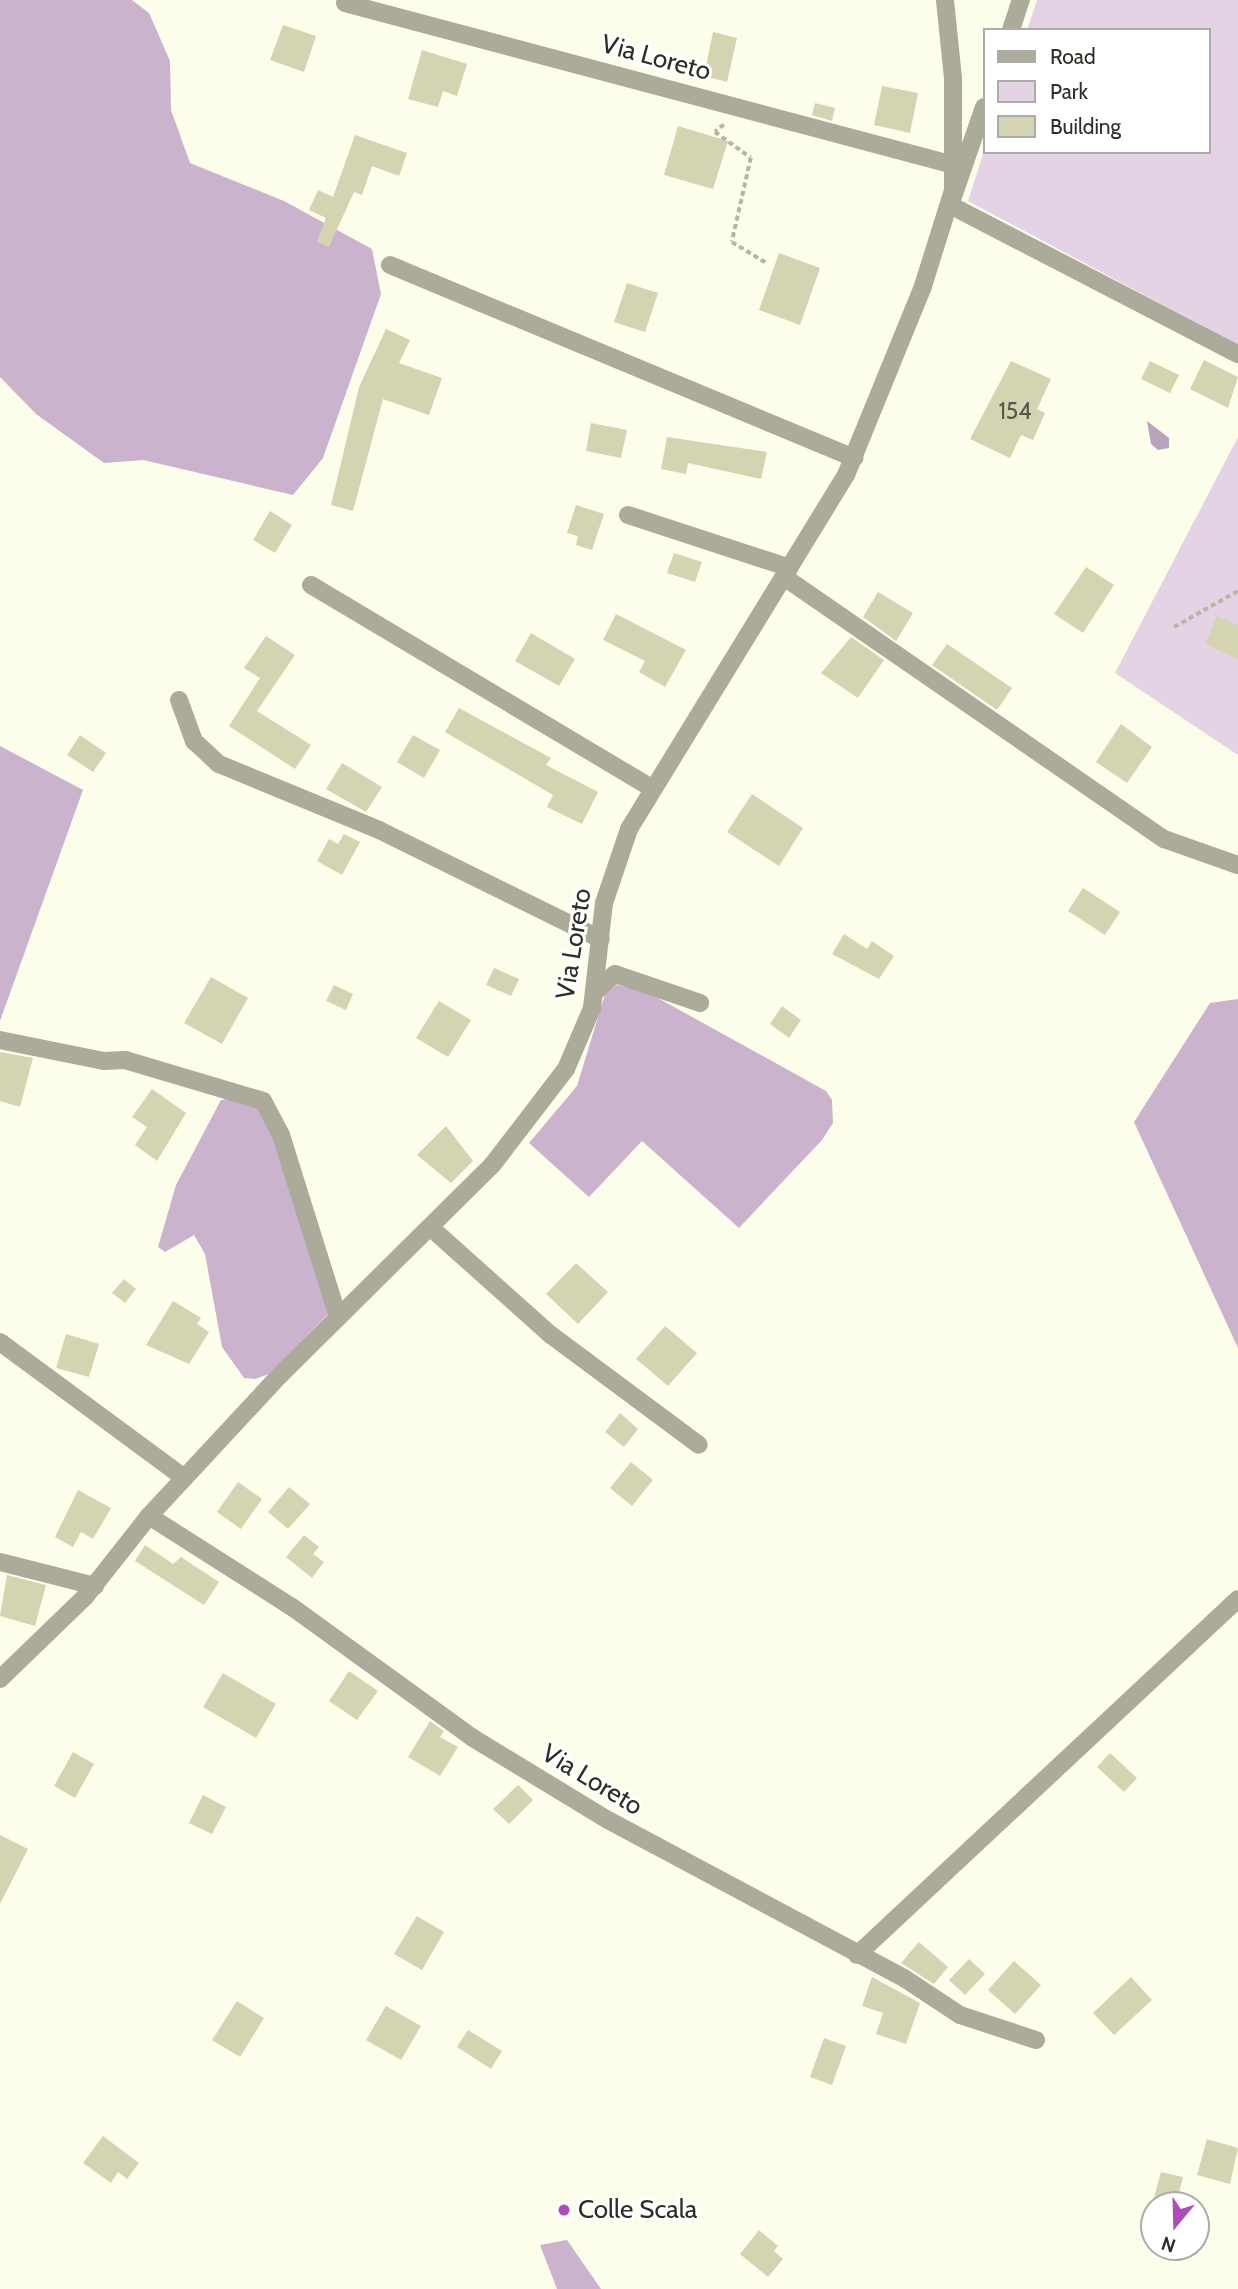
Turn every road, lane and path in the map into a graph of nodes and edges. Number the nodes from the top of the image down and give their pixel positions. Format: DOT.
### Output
graph roads {
  1 [pos="945,0"];
  2 [pos="1021,0"];
  3 [pos="345,2"];
  4 [pos="1012,28"];
  5 [pos="982,113"];
  6 [pos="730,125"];
  7 [pos="954,165"];
  8 [pos="950,205"];
  9 [pos="768,264"];
  10 [pos="390,265"];
  11 [pos="1238,354"];
  12 [pos="854,458"];
  13 [pos="628,515"];
  14 [pos="787,573"];
  15 [pos="311,585"];
  16 [pos="1238,591"];
  17 [pos="1174,627"];
  18 [pos="180,700"];
  19 [pos="652,788"];
  20 [pos="1238,865"];
  21 [pos="601,939"];
  22 [pos="596,991"];
  23 [pos="700,1003"];
  24 [pos="0,1040"];
  25 [pos="430,1227"];
  26 [pos="338,1317"];
  27 [pos="0,1342"];
  28 [pos="699,1444"];
  29 [pos="183,1477"];
  30 [pos="149,1516"];
  31 [pos="0,1562"];
  32 [pos="94,1586"];
  33 [pos="1238,1598"];
  34 [pos="0,1678"];
  35 [pos="857,1955"];
  36 [pos="1036,2040"];
  1 -- 7 [label="street, Via Loreto"];
  2 -- 4 [label="street"];
  3 -- 7 [label="street, Via Loreto"];
  5 -- 8 [label="street"];
  6 -- 9 [label="path"];
  7 -- 8 [label="street, Via Loreto"];
  8 -- 11 [label="street"];
  8 -- 12 [label="street, Via Loreto"];
  10 -- 12 [label="street"];
  12 -- 14 [label="street, Via Loreto"];
  13 -- 14 [label="street"];
  14 -- 19 [label="street, Via Loreto"];
  14 -- 20 [label="street"];
  15 -- 19 [label="street"];
  16 -- 17 [label="path"];
  18 -- 21 [label="street"];
  19 -- 21 [label="street, Via Loreto"];
  21 -- 22 [label="street, Via Loreto"];
  22 -- 23 [label="street"];
  22 -- 25 [label="street, Via Loreto"];
  24 -- 26 [label="street"];
  25 -- 26 [label="street, Via Loreto"];
  25 -- 28 [label="street"];
  26 -- 29 [label="street, Via Loreto"];
  27 -- 29 [label="street"];
  29 -- 30 [label="street, Via Loreto"];
  30 -- 32 [label="street, Via Loreto"];
  30 -- 35 [label="street, Via Loreto"];
  31 -- 32 [label="street"];
  32 -- 34 [label="street, Via Loreto"];
  33 -- 35 [label="street"];
  35 -- 36 [label="street, Via Loreto"];
}
